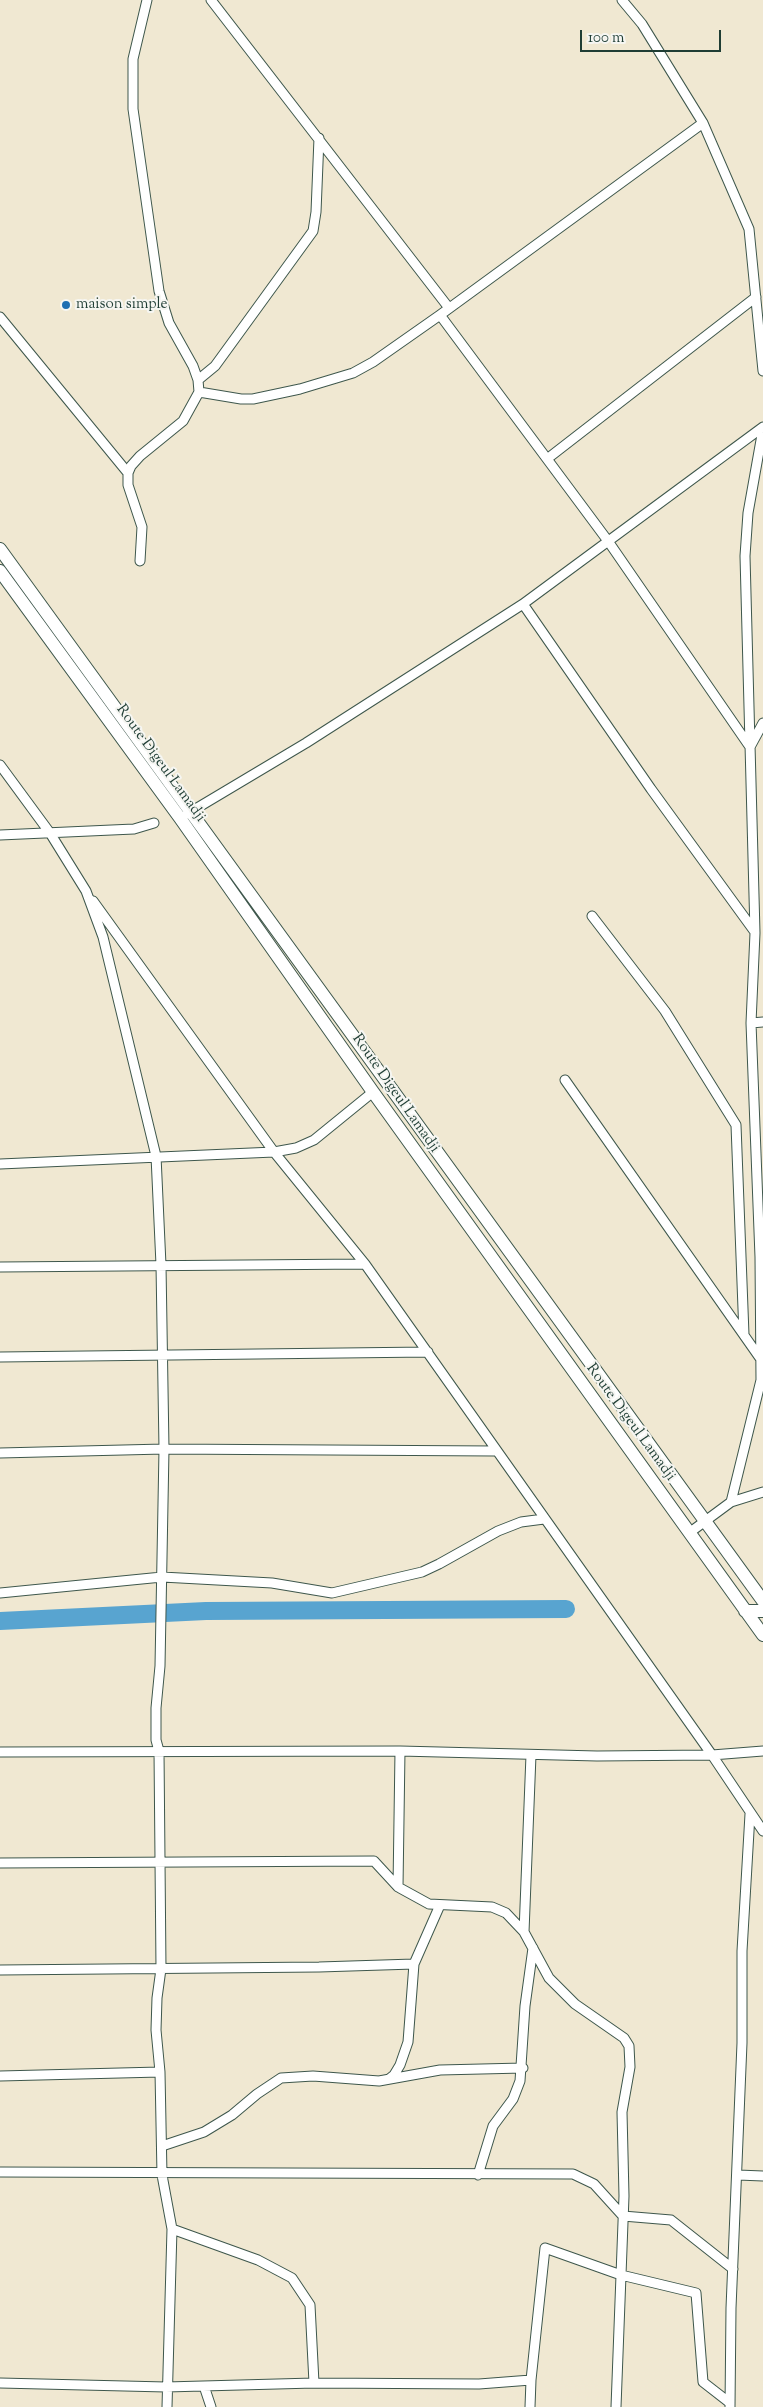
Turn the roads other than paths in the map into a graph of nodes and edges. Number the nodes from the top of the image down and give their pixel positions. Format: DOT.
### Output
graph roads {
  1 [pos="147,0"];
  2 [pos="211,0"];
  3 [pos="622,0"];
  4 [pos="703,123"];
  5 [pos="319,138"];
  6 [pos="756,297"];
  7 [pos="450,308"];
  8 [pos="440,315"];
  9 [pos="0,317"];
  10 [pos="763,371"];
  11 [pos="198,380"];
  12 [pos="199,392"];
  13 [pos="763,428"];
  14 [pos="547,459"];
  15 [pos="128,473"];
  16 [pos="608,541"];
  17 [pos="0,549"];
  18 [pos="140,561"];
  19 [pos="0,571"];
  20 [pos="524,604"];
  21 [pos="763,723"];
  22 [pos="750,747"];
  23 [pos="0,765"];
  24 [pos="185,815"];
  25 [pos="154,823"];
  26 [pos="50,833"];
  27 [pos="0,835"];
  28 [pos="86,891"];
  29 [pos="763,892"];
  30 [pos="753,893"];
  31 [pos="592,916"];
  32 [pos="755,932"];
  33 [pos="763,1022"];
  34 [pos="751,1023"];
  35 [pos="565,1080"];
  36 [pos="373,1092"];
  37 [pos="274,1152"];
  38 [pos="156,1156"];
  39 [pos="0,1164"];
  40 [pos="762,1257"];
  41 [pos="365,1264"];
  42 [pos="161,1265"];
  43 [pos="0,1267"];
  44 [pos="744,1335"];
  45 [pos="428,1352"];
  46 [pos="162,1356"];
  47 [pos="0,1358"];
  48 [pos="760,1358"];
  49 [pos="762,1380"];
  50 [pos="164,1449"];
  51 [pos="495,1451"];
  52 [pos="0,1454"];
  53 [pos="763,1492"];
  54 [pos="731,1502"];
  55 [pos="544,1519"];
  56 [pos="705,1521"];
  57 [pos="689,1533"];
  58 [pos="162,1577"];
  59 [pos="0,1594"];
  60 [pos="763,1601"];
  61 [pos="745,1611"];
  62 [pos="763,1611"];
  63 [pos="763,1635"];
  64 [pos="160,1751"];
  65 [pos="400,1751"];
  66 [pos="763,1751"];
  67 [pos="0,1752"];
  68 [pos="531,1755"];
  69 [pos="712,1755"];
  70 [pos="750,1814"];
  71 [pos="763,1831"];
  72 [pos="159,1862"];
  73 [pos="0,1863"];
  74 [pos="398,1886"];
  75 [pos="440,1905"];
  76 [pos="524,1932"];
  77 [pos="533,1948"];
  78 [pos="414,1964"];
  79 [pos="161,1968"];
  80 [pos="0,1970"];
  81 [pos="523,2068"];
  82 [pos="160,2072"];
  83 [pos="0,2076"];
  84 [pos="388,2079"];
  85 [pos="162,2146"];
  86 [pos="0,2172"];
  87 [pos="162,2175"];
  88 [pos="478,2175"];
  89 [pos="738,2175"];
  90 [pos="763,2176"];
  91 [pos="623,2216"];
  92 [pos="172,2229"];
  93 [pos="733,2269"];
  94 [pos="621,2275"];
  95 [pos="531,2380"];
  96 [pos="0,2383"];
  97 [pos="314,2383"];
  98 [pos="204,2386"];
  99 [pos="166,2387"];
  100 [pos="730,2405"];
  101 [pos="167,2407"];
  102 [pos="210,2407"];
  103 [pos="530,2407"];
  104 [pos="616,2407"];
  1 -- 11 [label="street"];
  2 -- 5 [label="street"];
  3 -- 4 [label="street"];
  4 -- 6 [label="street"];
  4 -- 7 [label="street"];
  5 -- 7 [label="street"];
  5 -- 11 [label="street"];
  6 -- 10 [label="street"];
  6 -- 14 [label="street"];
  7 -- 8 [label="street"];
  8 -- 12 [label="street"];
  8 -- 14 [label="street"];
  9 -- 15 [label="street"];
  11 -- 12 [label="street"];
  12 -- 15 [label="street"];
  13 -- 16 [label="street"];
  13 -- 22 [label="street"];
  14 -- 16 [label="street"];
  15 -- 18 [label="street"];
  16 -- 20 [label="street"];
  16 -- 22 [label="street"];
  17 -- 24 [label="main road, Route Digeul Lamadji"];
  19 -- 24 [label="main road, Route Digeul Lamadji"];
  20 -- 24 [label="street"];
  20 -- 32 [label="street"];
  21 -- 22 [label="street"];
  22 -- 30 [label="street"];
  23 -- 26 [label="street"];
  24 -- 36 [label="main road, Route Digeul Lamadji"];
  24 -- 56 [label="main road, Route Digeul Lamadji"];
  25 -- 26 [label="street"];
  26 -- 27 [label="street"];
  26 -- 28 [label="street"];
  28 -- 37 [label="street"];
  28 -- 38 [label="street"];
  29 -- 30 [label="street"];
  30 -- 32 [label="street"];
  31 -- 44 [label="street"];
  32 -- 34 [label="street"];
  33 -- 34 [label="street"];
  34 -- 40 [label="street"];
  35 -- 44 [label="street"];
  36 -- 37 [label="street"];
  36 -- 57 [label="main road, Route Digeul Lamadji"];
  37 -- 38 [label="street"];
  37 -- 41 [label="street"];
  38 -- 39 [label="street"];
  38 -- 42 [label="street"];
  40 -- 48 [label="street"];
  41 -- 42 [label="street"];
  41 -- 45 [label="street"];
  42 -- 43 [label="street"];
  42 -- 46 [label="street"];
  44 -- 48 [label="street"];
  45 -- 46 [label="street"];
  45 -- 51 [label="street"];
  46 -- 47 [label="street"];
  46 -- 50 [label="street"];
  48 -- 49 [label="street"];
  49 -- 54 [label="street"];
  50 -- 51 [label="street"];
  50 -- 52 [label="street"];
  50 -- 58 [label="street"];
  51 -- 55 [label="street"];
  53 -- 54 [label="street"];
  54 -- 56 [label="street"];
  55 -- 58 [label="street"];
  55 -- 69 [label="street"];
  56 -- 57 [label="street"];
  56 -- 60 [label="main road, Route Digeul Lamadji"];
  57 -- 61 [label="main road, Route Digeul Lamadji"];
  58 -- 59 [label="street"];
  58 -- 64 [label="street"];
  61 -- 62 [label="main road"];
  61 -- 63 [label="main road, Route Digeul Lamadji"];
  64 -- 65 [label="street"];
  64 -- 67 [label="street"];
  64 -- 72 [label="street"];
  65 -- 68 [label="street"];
  65 -- 74 [label="street"];
  66 -- 69 [label="street"];
  68 -- 69 [label="street"];
  68 -- 76 [label="street"];
  69 -- 70 [label="street"];
  70 -- 71 [label="street"];
  70 -- 89 [label="street"];
  72 -- 73 [label="street"];
  72 -- 74 [label="street"];
  72 -- 79 [label="street"];
  74 -- 75 [label="street"];
  75 -- 76 [label="street"];
  75 -- 78 [label="street"];
  76 -- 77 [label="street"];
  77 -- 81 [label="street"];
  77 -- 91 [label="street"];
  78 -- 79 [label="street"];
  78 -- 84 [label="street"];
  79 -- 80 [label="street"];
  79 -- 82 [label="street"];
  81 -- 84 [label="street"];
  81 -- 88 [label="street"];
  82 -- 83 [label="street"];
  82 -- 85 [label="street"];
  84 -- 85 [label="street"];
  85 -- 87 [label="street"];
  86 -- 87 [label="street"];
  87 -- 88 [label="street"];
  87 -- 92 [label="street"];
  88 -- 91 [label="street"];
  89 -- 90 [label="street"];
  89 -- 93 [label="street"];
  91 -- 93 [label="street"];
  91 -- 94 [label="street"];
  92 -- 97 [label="street"];
  92 -- 99 [label="street"];
  93 -- 100 [label="street"];
  94 -- 95 [label="street"];
  94 -- 100 [label="street"];
  94 -- 104 [label="street"];
  95 -- 97 [label="street"];
  95 -- 103 [label="street"];
  96 -- 99 [label="street"];
  97 -- 98 [label="street"];
  98 -- 99 [label="street"];
  98 -- 102 [label="street"];
  99 -- 101 [label="street"];
}
